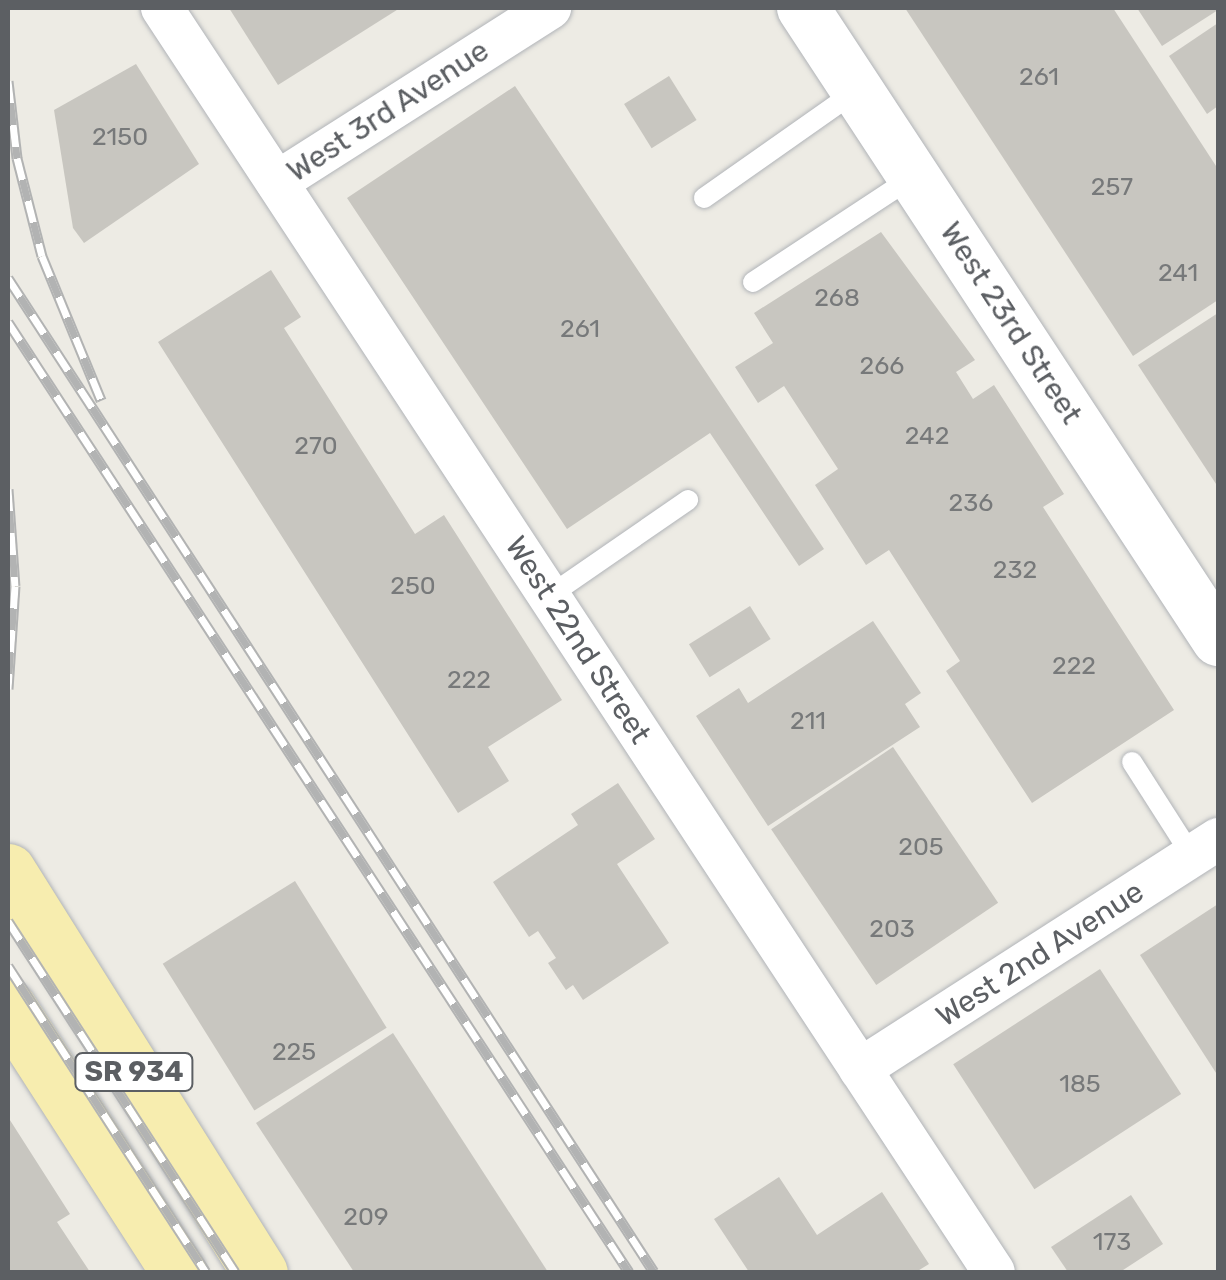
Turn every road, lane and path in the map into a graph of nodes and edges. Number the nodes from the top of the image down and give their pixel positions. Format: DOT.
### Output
graph roads {
  1 [pos="162,8"];
  2 [pos="550,8"];
  3 [pos="803,8"];
  4 [pos="858,90"];
  5 [pos="914,176"];
  6 [pos="276,182"];
  7 [pos="704,198"];
  8 [pos="754,282"];
  9 [pos="688,500"];
  10 [pos="549,596"];
  11 [pos="1218,640"];
  12 [pos="1132,762"];
  13 [pos="1205,847"];
  14 [pos="8,871"];
  15 [pos="8,1006"];
  16 [pos="860,1070"];
  17 [pos="179,1272"];
  18 [pos="260,1272"];
  19 [pos="994,1272"];
  1 -- 6 [label="street, West 22nd Street"];
  2 -- 6 [label="street, West 3rd Avenue"];
  3 -- 4 [label="street, West 23rd Street"];
  4 -- 5 [label="street, West 23rd Street"];
  4 -- 7 [label="lane"];
  5 -- 8 [label="lane"];
  5 -- 11 [label="street, West 23rd Street"];
  6 -- 10 [label="street, West 22nd Street"];
  9 -- 10 [label="lane"];
  10 -- 16 [label="street, West 22nd Street"];
  12 -- 13 [label="lane"];
  13 -- 16 [label="street, West 2nd Avenue"];
  14 -- 18 [label="main road, SR 934"];
  15 -- 17 [label="main road, SR 934"];
  16 -- 19 [label="street, West 22nd Street"];
}
